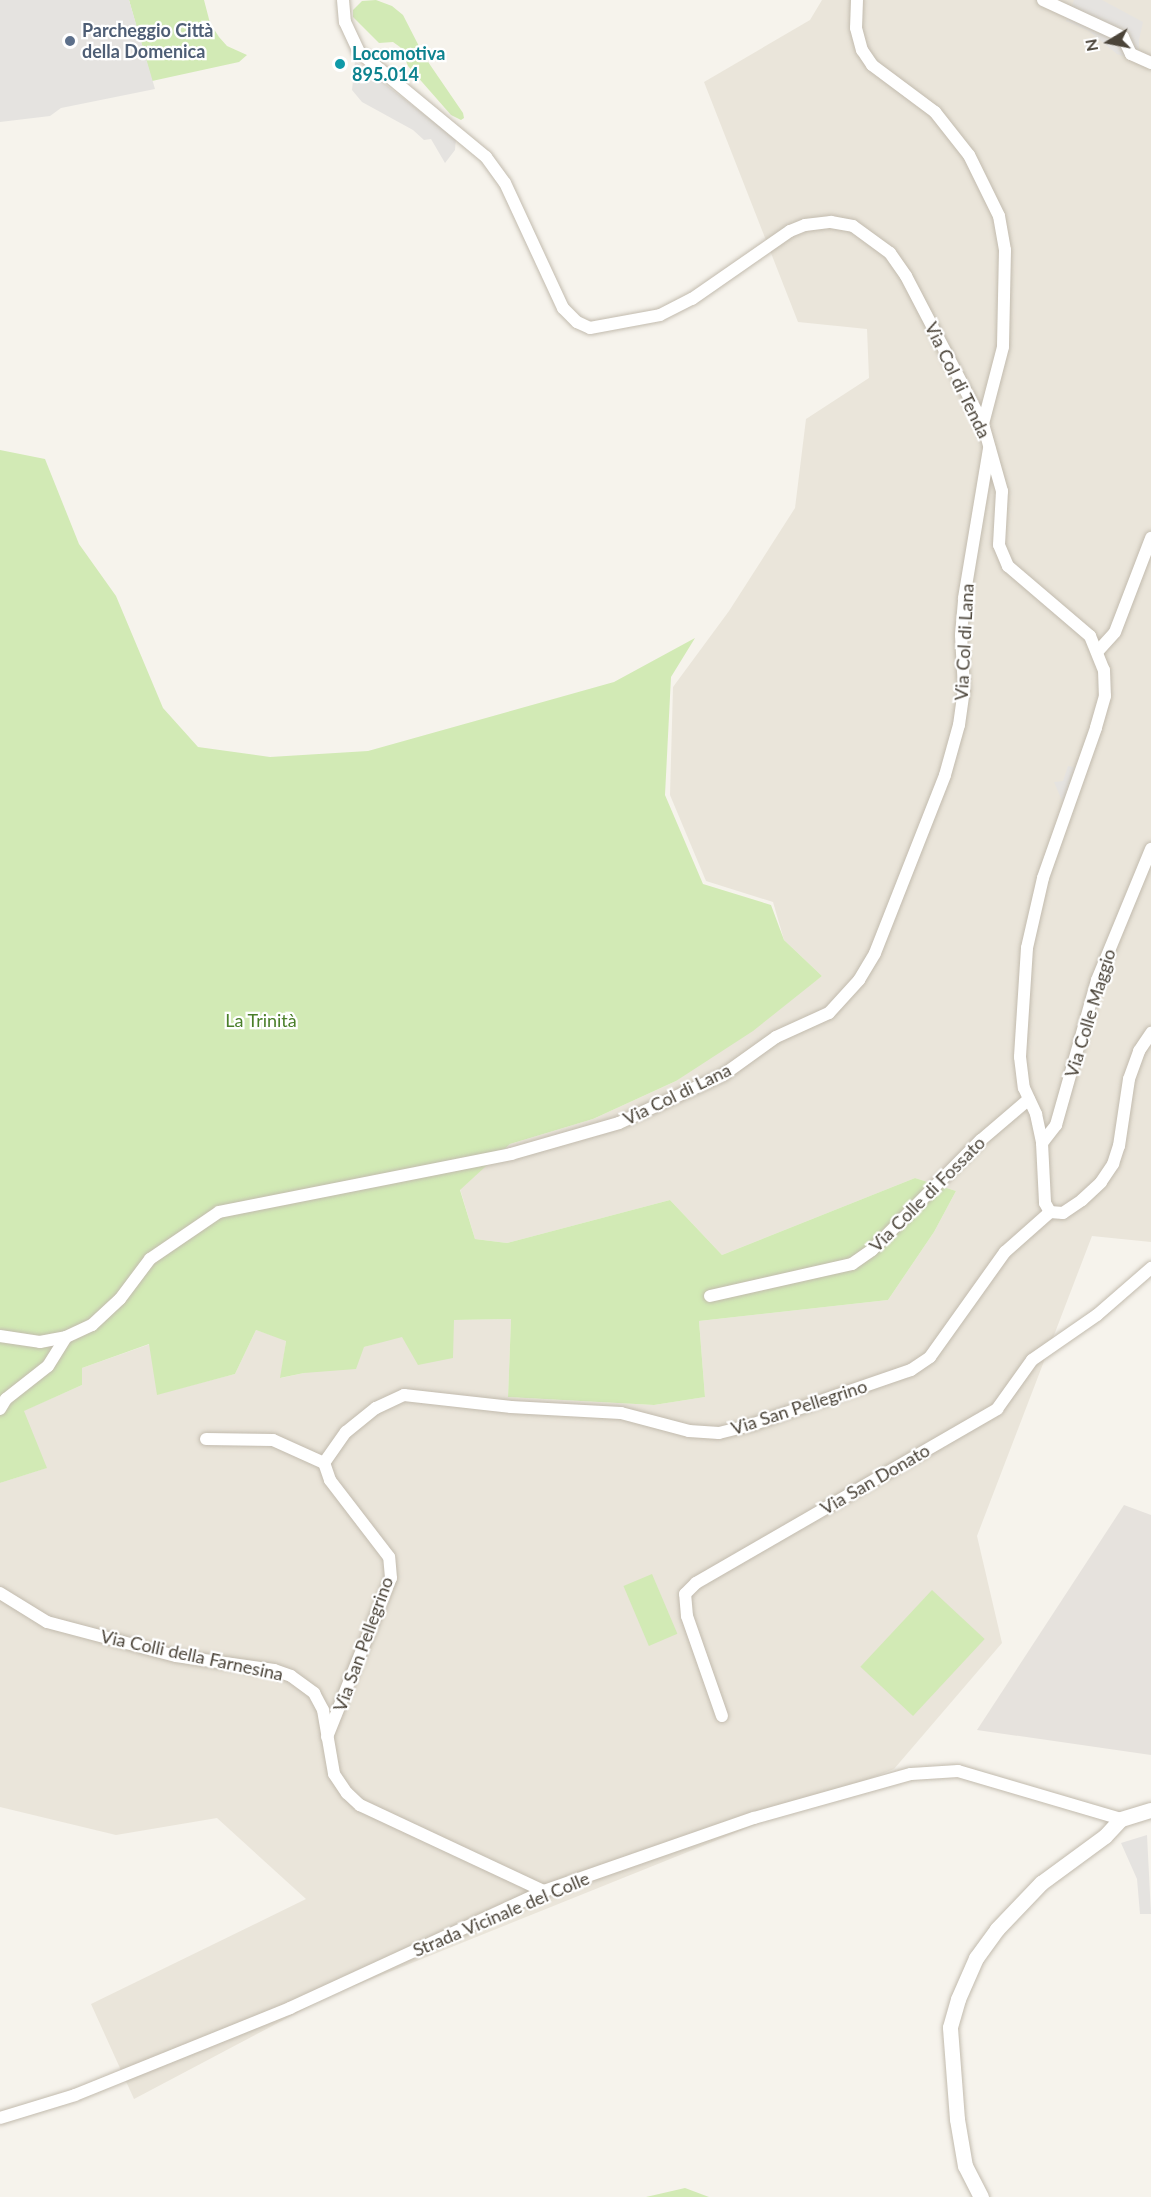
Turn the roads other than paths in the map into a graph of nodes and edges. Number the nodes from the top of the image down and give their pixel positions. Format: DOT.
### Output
graph roads {
  1 [pos="343,0"];
  2 [pos="857,0"];
  3 [pos="1043,0"];
  4 [pos="1151,63"];
  5 [pos="983,424"];
  6 [pos="990,443"];
  7 [pos="1151,538"];
  8 [pos="1098,651"];
  9 [pos="1151,849"];
  10 [pos="1151,1033"];
  11 [pos="1029,1099"];
  12 [pos="1042,1143"];
  13 [pos="1050,1212"];
  14 [pos="1151,1268"];
  15 [pos="710,1296"];
  16 [pos="0,1336"];
  17 [pos="66,1337"];
  18 [pos="0,1410"];
  19 [pos="206,1439"];
  20 [pos="324,1463"];
  21 [pos="0,1593"];
  22 [pos="722,1716"];
  23 [pos="327,1737"];
  24 [pos="1151,1810"];
  25 [pos="1121,1819"];
  26 [pos="544,1891"];
  27 [pos="0,2118"];
  28 [pos="981,2197"];
  1 -- 5 [label="street, Via Col di Tenda"];
  2 -- 5 [label="street"];
  3 -- 4 [label="street"];
  5 -- 6 [label="street, Via Col di Tenda"];
  6 -- 8 [label="street, Via Col di Tenda"];
  6 -- 17 [label="street, Via Col di Lana"];
  7 -- 8 [label="street"];
  8 -- 11 [label="street, Via Col di Tenda"];
  9 -- 12 [label="street, Via Colle Maggio"];
  10 -- 13 [label="street"];
  11 -- 12 [label="street, Via Col di Tenda"];
  11 -- 15 [label="street, Via Colle di Fossato"];
  12 -- 13 [label="street, Via Col di Tenda"];
  13 -- 20 [label="street, Via San Pellegrino"];
  14 -- 22 [label="street, Via San Donato"];
  16 -- 17 [label="street, Via Col di Lana"];
  17 -- 18 [label="street"];
  19 -- 20 [label="street"];
  20 -- 23 [label="street, Via San Pellegrino"];
  21 -- 23 [label="street, Via Colli della Farnesina"];
  23 -- 26 [label="street, Via Colli della Farnesina"];
  24 -- 25 [label="street"];
  25 -- 26 [label="street, Strada Vicinale del Colle"];
  25 -- 28 [label="street"];
  26 -- 27 [label="street, Strada Vicinale del Colle"];
}
